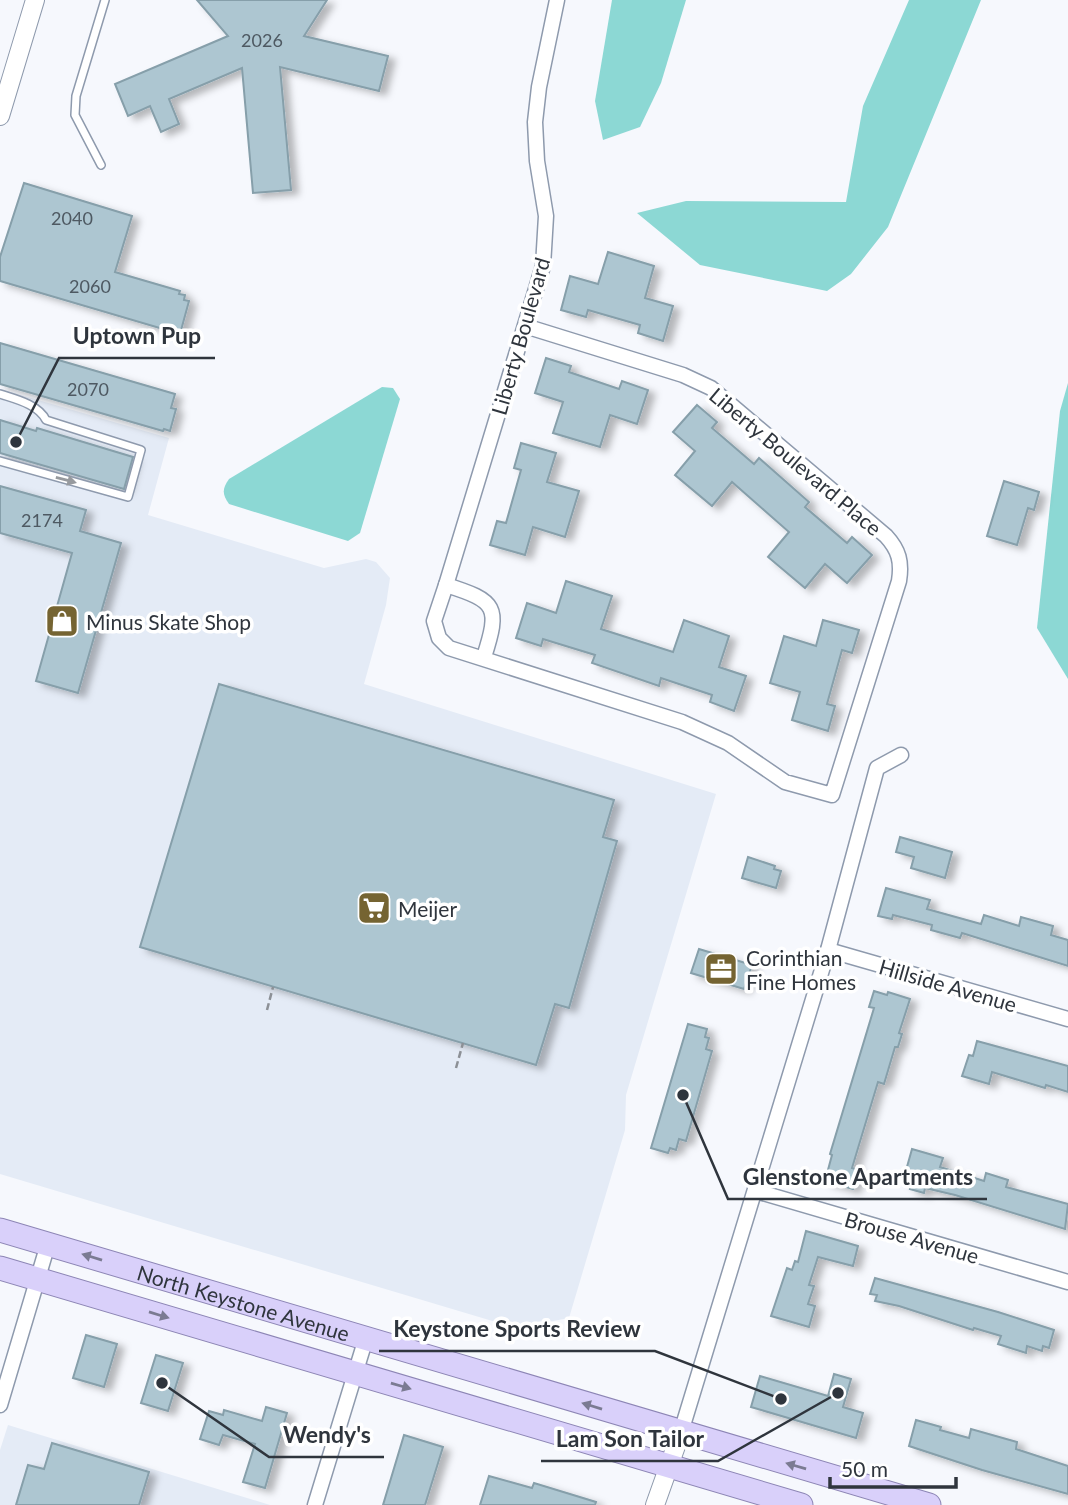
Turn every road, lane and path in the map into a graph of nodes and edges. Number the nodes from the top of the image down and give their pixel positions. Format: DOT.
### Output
graph roads {
  1 [pos="35,0"];
  2 [pos="105,0"];
  3 [pos="556,0"];
  4 [pos="0,116"];
  5 [pos="101,165"];
  6 [pos="526,326"];
  7 [pos="0,394"];
  8 [pos="0,461"];
  9 [pos="446,585"];
  10 [pos="484,657"];
  11 [pos="901,755"];
  12 [pos="832,795"];
  13 [pos="828,950"];
  14 [pos="274,987"];
  15 [pos="267,1010"];
  16 [pos="1068,1020"];
  17 [pos="463,1044"];
  18 [pos="456,1068"];
  19 [pos="756,1191"];
  20 [pos="0,1230"];
  21 [pos="48,1244"];
  22 [pos="0,1268"];
  23 [pos="38,1279"];
  24 [pos="1068,1282"];
  25 [pos="366,1338"];
  26 [pos="355,1373"];
  27 [pos="0,1405"];
  28 [pos="681,1432"];
  29 [pos="667,1466"];
  30 [pos="913,1503"];
  31 [pos="315,1505"];
  32 [pos="655,1505"];
  33 [pos="801,1505"];
  1 -- 4 [label="street"];
  2 -- 5 [label="lane"];
  3 -- 6 [label="street, Liberty Boulevard"];
  6 -- 9 [label="street, Liberty Boulevard"];
  6 -- 12 [label="street, Liberty Boulevard Place"];
  8 -- 7 [label="lane, one-way"];
  9 -- 10 [label="street"];
  9 -- 10 [label="street, Liberty Boulevard"];
  10 -- 12 [label="street, Liberty Boulevard"];
  11 -- 13 [label="street"];
  13 -- 16 [label="street, Hillside Avenue"];
  13 -- 19 [label="street"];
  14 -- 15 [label="path"];
  17 -- 18 [label="path"];
  19 -- 24 [label="street, Brouse Avenue"];
  19 -- 28 [label="street"];
  20 -- 21 [label="main road, North Keystone Avenue"];
  21 -- 23 [label="street"];
  25 -- 21 [label="main road, North Keystone Avenue, one-way"];
  22 -- 23 [label="main road, North Keystone Avenue"];
  23 -- 26 [label="main road, North Keystone Avenue, one-way"];
  23 -- 27 [label="street"];
  25 -- 26 [label="street"];
  28 -- 25 [label="main road, North Keystone Avenue, one-way"];
  26 -- 29 [label="main road, North Keystone Avenue, one-way"];
  26 -- 31 [label="street"];
  28 -- 29 [label="street"];
  30 -- 28 [label="main road, North Keystone Avenue, one-way"];
  29 -- 32 [label="street"];
  29 -- 33 [label="main road, North Keystone Avenue"];
}
